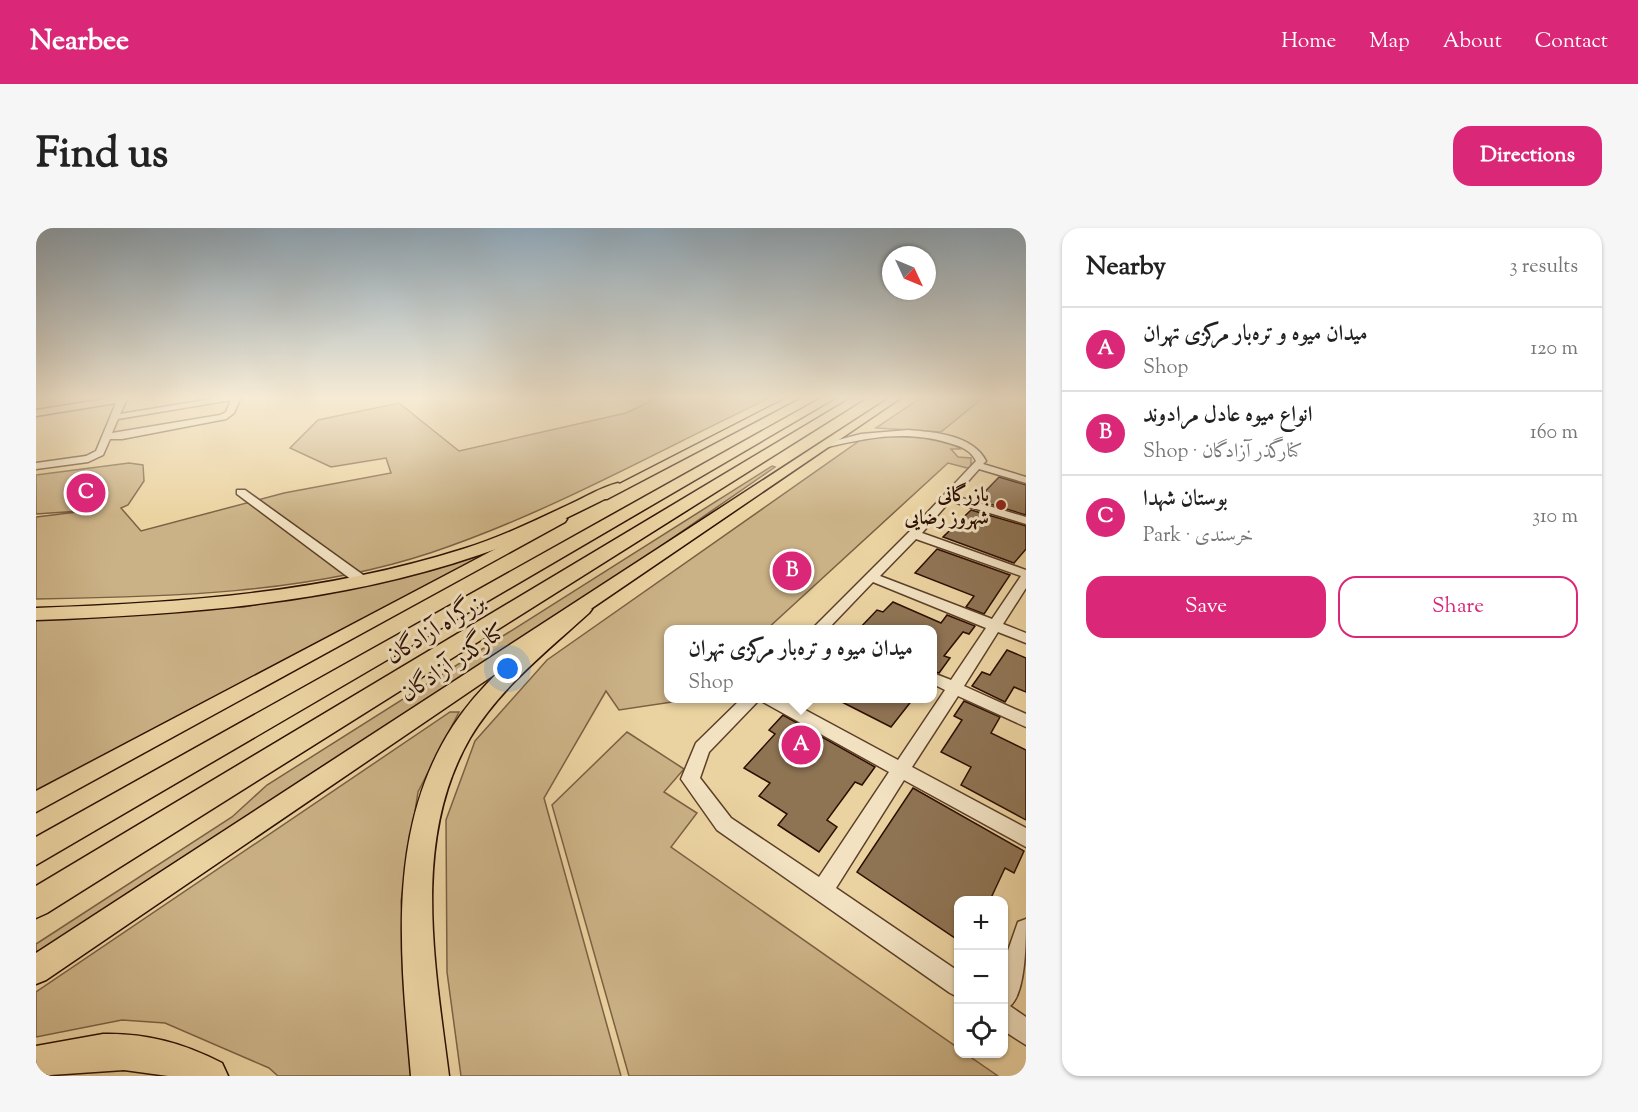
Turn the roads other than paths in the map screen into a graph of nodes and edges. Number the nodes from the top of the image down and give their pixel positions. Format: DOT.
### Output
graph roads {
  1 [pos="105,437"];
  2 [pos="718,437"];
  3 [pos="762,437"];
  4 [pos="796,437"];
  5 [pos="839,437"];
  6 [pos="860,437"];
  7 [pos="938,437"];
  8 [pos="828,444"];
  9 [pos="36,466"];
  10 [pos="979,466"];
  11 [pos="1026,480"];
  12 [pos="618,487"];
  13 [pos="241,492"];
  14 [pos="948,497"];
  15 [pos="1026,521"];
  16 [pos="914,534"];
  17 [pos="1026,574"];
  18 [pos="871,578"];
  19 [pos="1026,578"];
  20 [pos="361,580"];
  21 [pos="582,609"];
  22 [pos="36,614"];
  23 [pos="826,625"];
  24 [pos="996,626"];
  25 [pos="1026,638"];
  26 [pos="937,680"];
  27 [pos="955,688"];
  28 [pos="749,703"];
  29 [pos="776,703"];
  30 [pos="1026,721"];
  31 [pos="901,770"];
  32 [pos="36,802"];
  33 [pos="1026,838"];
  34 [pos="36,852"];
  35 [pos="822,891"];
  36 [pos="36,903"];
  37 [pos="1026,930"];
  38 [pos="36,970"];
  39 [pos="954,982"];
  40 [pos="1008,984"];
  41 [pos="1008,1019"];
  42 [pos="1026,1032"];
  43 [pos="36,1064"];
  44 [pos="209,1076"];
  45 [pos="429,1076"];
  1 -- 9 [label="street"];
  2 -- 12 [label="main road"];
  3 -- 34 [label="highway, بزرگراه آزادگان"];
  4 -- 36 [label="highway, بزرگراه آزادگان"];
  5 -- 8 [label="main road, کنارگذر آزادگان"];
  6 -- 8 [label="street"];
  7 -- 10 [label="street"];
  8 -- 21 [label="main road, کنارگذر آزادگان"];
  10 -- 11 [label="street"];
  10 -- 14 [label="street"];
  12 -- 20 [label="highway"];
  12 -- 32 [label="main road"];
  13 -- 20 [label="street"];
  14 -- 15 [label="street"];
  14 -- 16 [label="street"];
  16 -- 17 [label="street"];
  16 -- 18 [label="street"];
  18 -- 23 [label="street"];
  18 -- 24 [label="street"];
  19 -- 24 [label="street"];
  20 -- 22 [label="highway"];
  21 -- 38 [label="main road, کنارگذر آزادگان"];
  21 -- 45 [label="highway"];
  24 -- 25 [label="street"];
  24 -- 27 [label="street"];
  26 -- 27 [label="street"];
  27 -- 30 [label="street"];
  27 -- 31 [label="street"];
  28 -- 35 [label="street"];
  29 -- 31 [label="street"];
  31 -- 33 [label="street"];
  31 -- 35 [label="street"];
  35 -- 39 [label="street"];
  37 -- 40 [label="street"];
  41 -- 42 [label="street"];
  43 -- 44 [label="highway"];
}
